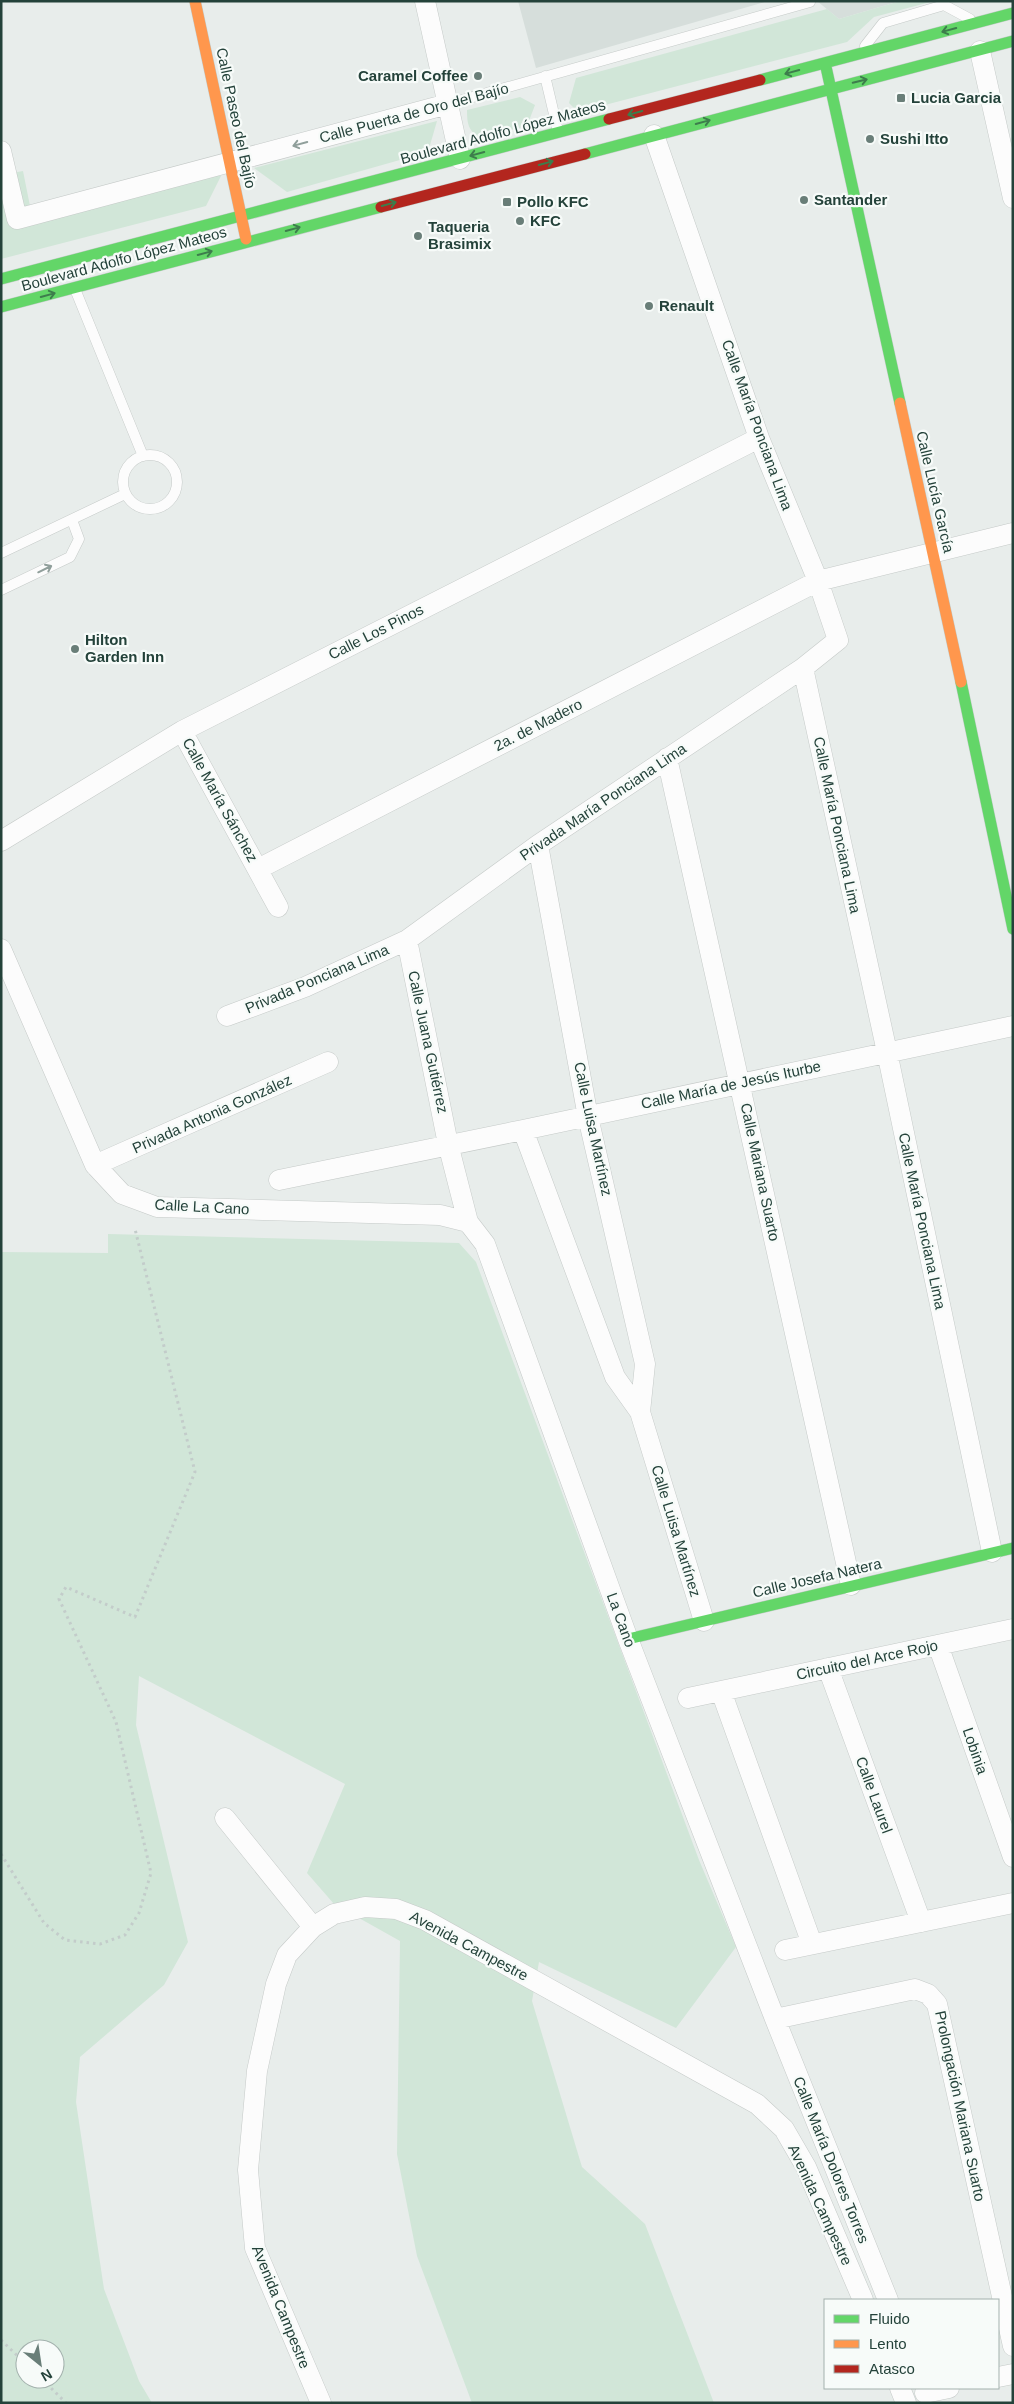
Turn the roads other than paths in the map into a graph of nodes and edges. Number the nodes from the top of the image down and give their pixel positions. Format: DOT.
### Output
graph roads {
  1 [pos="195,1"];
  2 [pos="425,1"];
  3 [pos="810,2"];
  4 [pos="1013,13"];
  5 [pos="978,23"];
  6 [pos="1013,42"];
  7 [pos="980,51"];
  8 [pos="1013,51"];
  9 [pos="860,54"];
  10 [pos="825,63"];
  11 [pos="545,76"];
  12 [pos="830,88"];
  13 [pos="448,104"];
  14 [pos="558,133"];
  15 [pos="654,134"];
  16 [pos="1,151"];
  17 [pos="460,159"];
  18 [pos="230,164"];
  19 [pos="1013,198"];
  20 [pos="242,216"];
  21 [pos="246,242"];
  22 [pos="1,279"];
  23 [pos="74,288"];
  24 [pos="1,307"];
  25 [pos="759,438"];
  26 [pos="143,456"];
  27 [pos="125,494"];
  28 [pos="72,520"];
  29 [pos="1013,533"];
  30 [pos="933,552"];
  31 [pos="1,553"];
  32 [pos="818,581"];
  33 [pos="1,590"];
  34 [pos="803,668"];
  35 [pos="182,731"];
  36 [pos="667,758"];
  37 [pos="1,841"];
  38 [pos="538,845"];
  39 [pos="258,869"];
  40 [pos="278,907"];
  41 [pos="1013,928"];
  42 [pos="407,940"];
  43 [pos="1,949"];
  44 [pos="227,1016"];
  45 [pos="1013,1026"];
  46 [pos="887,1052"];
  47 [pos="328,1062"];
  48 [pos="740,1083"];
  49 [pos="588,1116"];
  50 [pos="523,1130"];
  51 [pos="448,1144"];
  52 [pos="95,1165"];
  53 [pos="279,1180"];
  54 [pos="468,1222"];
  55 [pos="640,1412"];
  56 [pos="1013,1548"];
  57 [pos="992,1552"];
  58 [pos="851,1585"];
  59 [pos="704,1621"];
  60 [pos="1013,1629"];
  61 [pos="628,1639"];
  62 [pos="938,1645"];
  63 [pos="828,1668"];
  64 [pos="720,1691"];
  65 [pos="688,1698"];
  66 [pos="225,1818"];
  67 [pos="1013,1857"];
  68 [pos="1013,1903"];
  69 [pos="921,1922"];
  70 [pos="313,1926"];
  71 [pos="812,1944"];
  72 [pos="785,1950"];
  73 [pos="775,2019"];
  74 [pos="863,2299"];
  75 [pos="888,2299"];
  76 [pos="1013,2346"];
  77 [pos="1013,2374"];
  78 [pos="999,2377"];
  79 [pos="900,2389"];
  80 [pos="944,2389"];
  81 [pos="925,2394"];
  82 [pos="321,2403"];
  83 [pos="906,2403"];
  1 -- 18 [label="main road, Calle Paseo del Bajío"];
  2 -- 13 [label="street"];
  3 -- 11 [label="lane, Calle Puerta de Oro del Bajío"];
  4 -- 5 [label="main road, Boulevard Adolfo López Mateos"];
  5 -- 9 [label="main road, Boulevard Adolfo López Mateos, one-way"];
  5 -- 9 [label="lane"];
  6 -- 7 [label="main road, Boulevard Adolfo López Mateos"];
  7 -- 8 [label="main road, Boulevard Adolfo López Mateos"];
  12 -- 7 [label="main road, Boulevard Adolfo López Mateos, one-way"];
  7 -- 19 [label="street"];
  9 -- 10 [label="main road, Boulevard Adolfo López Mateos"];
  10 -- 12 [label="main road, Calle Lucía García"];
  10 -- 14 [label="main road, Boulevard Adolfo López Mateos, one-way"];
  11 -- 13 [label="lane, Calle Puerta de Oro del Bajío"];
  11 -- 14 [label="lane"];
  15 -- 12 [label="main road, Boulevard Adolfo López Mateos, one-way"];
  12 -- 30 [label="main road, Calle Lucía García"];
  13 -- 17 [label="street"];
  13 -- 18 [label="street, Calle Puerta de Oro del Bajío, one-way"];
  14 -- 17 [label="main road, Boulevard Adolfo López Mateos, one-way"];
  21 -- 15 [label="main road, Boulevard Adolfo López Mateos, one-way"];
  15 -- 25 [label="street, Calle María Ponciana Lima"];
  16 -- 18 [label="street, Calle Puerta de Oro del Bajío"];
  17 -- 20 [label="main road, Boulevard Adolfo López Mateos"];
  18 -- 20 [label="main road, Calle Paseo del Bajío"];
  20 -- 21 [label="main road, Calle Paseo del Bajío"];
  20 -- 22 [label="main road, Boulevard Adolfo López Mateos"];
  23 -- 21 [label="main road, Boulevard Adolfo López Mateos, one-way"];
  24 -- 23 [label="main road, Boulevard Adolfo López Mateos, one-way"];
  23 -- 26 [label="lane"];
  25 -- 32 [label="street, Calle María Ponciana Lima"];
  25 -- 35 [label="street, Calle Los Pinos"];
  26 -- 27 [label="lane"];
  26 -- 27 [label="lane"];
  27 -- 28 [label="lane"];
  28 -- 31 [label="lane"];
  33 -- 28 [label="lane, one-way"];
  29 -- 30 [label="street, 2a. de Madero"];
  30 -- 32 [label="street, 2a. de Madero"];
  30 -- 41 [label="main road, Calle Lucía García"];
  32 -- 34 [label="street, Calle María Ponciana Lima"];
  32 -- 39 [label="street, 2a. de Madero"];
  34 -- 36 [label="street, Privada María Ponciana Lima"];
  34 -- 46 [label="street, Calle María Ponciana Lima"];
  35 -- 37 [label="street, Calle Los Pinos"];
  35 -- 39 [label="street, Calle María Sánchez"];
  36 -- 38 [label="street, Privada María Ponciana Lima"];
  36 -- 48 [label="street, Calle Mariana Suarto"];
  38 -- 42 [label="street, Privada María Ponciana Lima"];
  38 -- 49 [label="street, Calle Luisa Martínez"];
  39 -- 40 [label="street, Calle María Sánchez"];
  42 -- 44 [label="street, Privada Ponciana Lima"];
  42 -- 51 [label="street, Calle Juana Gutiérrez"];
  43 -- 52 [label="street, Calle La Cano"];
  45 -- 46 [label="street, Calle María de Jesús Iturbe"];
  46 -- 48 [label="street, Calle María de Jesús Iturbe"];
  46 -- 57 [label="street, Calle María Ponciana Lima"];
  47 -- 52 [label="street, Privada Antonia González"];
  48 -- 49 [label="street, Calle María de Jesús Iturbe"];
  48 -- 58 [label="street, Calle Mariana Suarto"];
  49 -- 50 [label="street, Calle María de Jesús Iturbe"];
  49 -- 55 [label="street, Calle Luisa Martínez"];
  50 -- 51 [label="street, Calle María de Jesús Iturbe"];
  50 -- 55 [label="street, Calle Luisa Martínez"];
  51 -- 53 [label="street, Calle María de Jesús Iturbe"];
  51 -- 54 [label="street"];
  52 -- 54 [label="street, Calle La Cano"];
  54 -- 61 [label="street, La Cano"];
  55 -- 59 [label="street, Calle Luisa Martínez"];
  56 -- 57 [label="main road, Calle Josefa Natera"];
  57 -- 58 [label="main road, Calle Josefa Natera"];
  58 -- 59 [label="main road, Calle Josefa Natera"];
  59 -- 61 [label="main road, Calle Josefa Natera"];
  60 -- 62 [label="street, Circuito del Arce Rojo"];
  61 -- 73 [label="street, La Cano"];
  62 -- 63 [label="street, Circuito del Arce Rojo"];
  62 -- 67 [label="street, Lobinia"];
  63 -- 64 [label="street, Circuito del Arce Rojo"];
  63 -- 69 [label="street, Calle Laurel"];
  64 -- 65 [label="street, Circuito del Arce Rojo"];
  64 -- 71 [label="street"];
  66 -- 70 [label="street"];
  68 -- 69 [label="street"];
  69 -- 71 [label="street"];
  70 -- 74 [label="street, Avenida Campestre"];
  70 -- 82 [label="street, Avenida Campestre"];
  71 -- 72 [label="street"];
  73 -- 75 [label="street, Calle María Dolores Torres"];
  73 -- 76 [label="street, Prolongación Mariana Suarto"];
  77 -- 78 [label="street"];
  79 -- 83 [label="street"];
  80 -- 81 [label="street"];
}
